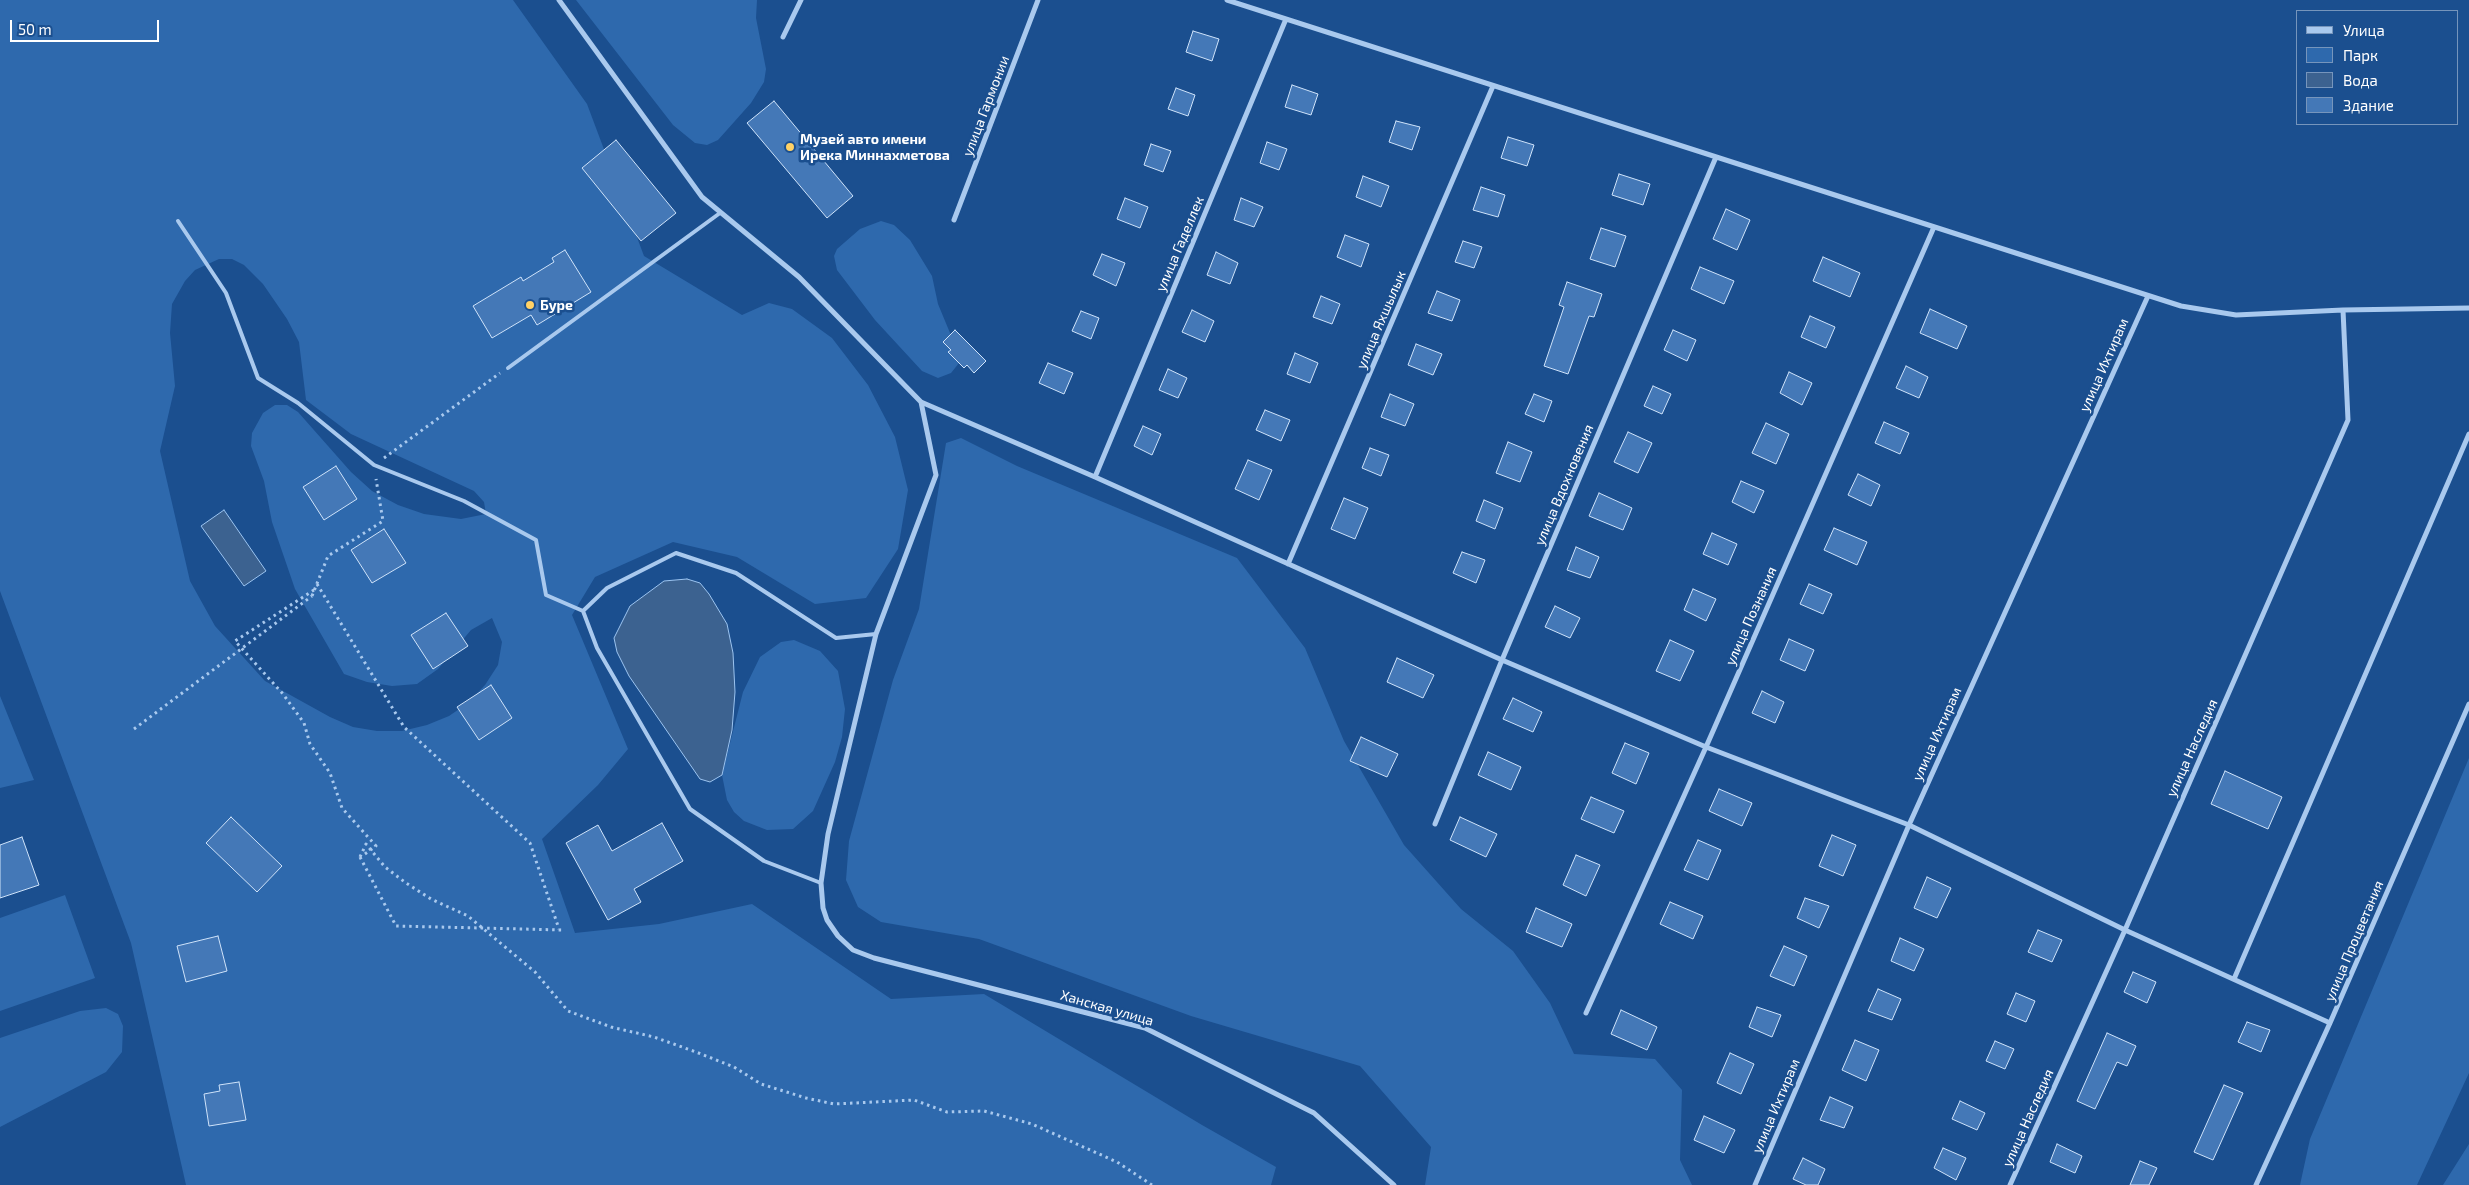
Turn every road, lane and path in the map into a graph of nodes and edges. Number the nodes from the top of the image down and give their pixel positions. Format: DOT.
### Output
graph roads {
  1 [pos="559,0"];
  2 [pos="801,0"];
  3 [pos="1038,0"];
  4 [pos="1227,0"];
  5 [pos="1286,19"];
  6 [pos="783,37"];
  7 [pos="1493,86"];
  8 [pos="1716,157"];
  9 [pos="720,213"];
  10 [pos="954,220"];
  11 [pos="178,221"];
  12 [pos="1934,227"];
  13 [pos="2148,296"];
  14 [pos="2469,308"];
  15 [pos="2343,310"];
  16 [pos="508,368"];
  17 [pos="920,402"];
  18 [pos="2469,434"];
  19 [pos="374,465"];
  20 [pos="1095,477"];
  21 [pos="1288,564"];
  22 [pos="317,584"];
  23 [pos="314,590"];
  24 [pos="583,611"];
  25 [pos="876,634"];
  26 [pos="1502,660"];
  27 [pos="2469,704"];
  28 [pos="134,729"];
  29 [pos="1706,747"];
  30 [pos="1435,824"];
  31 [pos="1909,825"];
  32 [pos="360,857"];
  33 [pos="821,883"];
  34 [pos="2124,930"];
  35 [pos="2234,979"];
  36 [pos="1586,1013"];
  37 [pos="2330,1023"];
  38 [pos="1152,1185"];
  39 [pos="1394,1185"];
  40 [pos="1754,1185"];
  41 [pos="2010,1185"];
  42 [pos="2256,1185"];
  1 -- 9 [label="street"];
  2 -- 6 [label="street"];
  3 -- 10 [label="street, улица Гармонии"];
  4 -- 5 [label="street"];
  5 -- 7 [label="street"];
  5 -- 20 [label="street, улица Гаделлек"];
  7 -- 8 [label="street"];
  7 -- 21 [label="street, улица Яхшылык"];
  8 -- 12 [label="street"];
  8 -- 26 [label="street, улица Вдохновения"];
  9 -- 16 [label="lane"];
  9 -- 17 [label="street"];
  11 -- 19 [label="lane"];
  12 -- 13 [label="street"];
  12 -- 29 [label="street, улица Познания"];
  13 -- 15 [label="street"];
  13 -- 31 [label="street, улица Ихтирам"];
  14 -- 15 [label="street"];
  15 -- 34 [label="street, улица Наследия"];
  16 -- 19 [label="path"];
  17 -- 20 [label="street"];
  17 -- 25 [label="street, Ханская улица"];
  18 -- 35 [label="street"];
  19 -- 22 [label="path"];
  19 -- 24 [label="lane"];
  20 -- 21 [label="street"];
  21 -- 26 [label="street"];
  22 -- 23 [label="path"];
  22 -- 32 [label="path"];
  23 -- 28 [label="path, bridge"];
  23 -- 32 [label="path"];
  24 -- 25 [label="lane"];
  24 -- 33 [label="lane"];
  25 -- 33 [label="street, Ханская улица"];
  26 -- 29 [label="street"];
  26 -- 30 [label="street, улица Вдохновения"];
  27 -- 37 [label="street, улица Процветания"];
  29 -- 31 [label="street"];
  29 -- 36 [label="street, улица Познания"];
  31 -- 34 [label="street"];
  31 -- 40 [label="street, улица Ихтирам"];
  32 -- 38 [label="path"];
  33 -- 39 [label="street, Ханская улица"];
  34 -- 35 [label="street"];
  34 -- 41 [label="street, улица Наследия"];
  35 -- 37 [label="street"];
  37 -- 42 [label="street, улица Процветания"];
}
